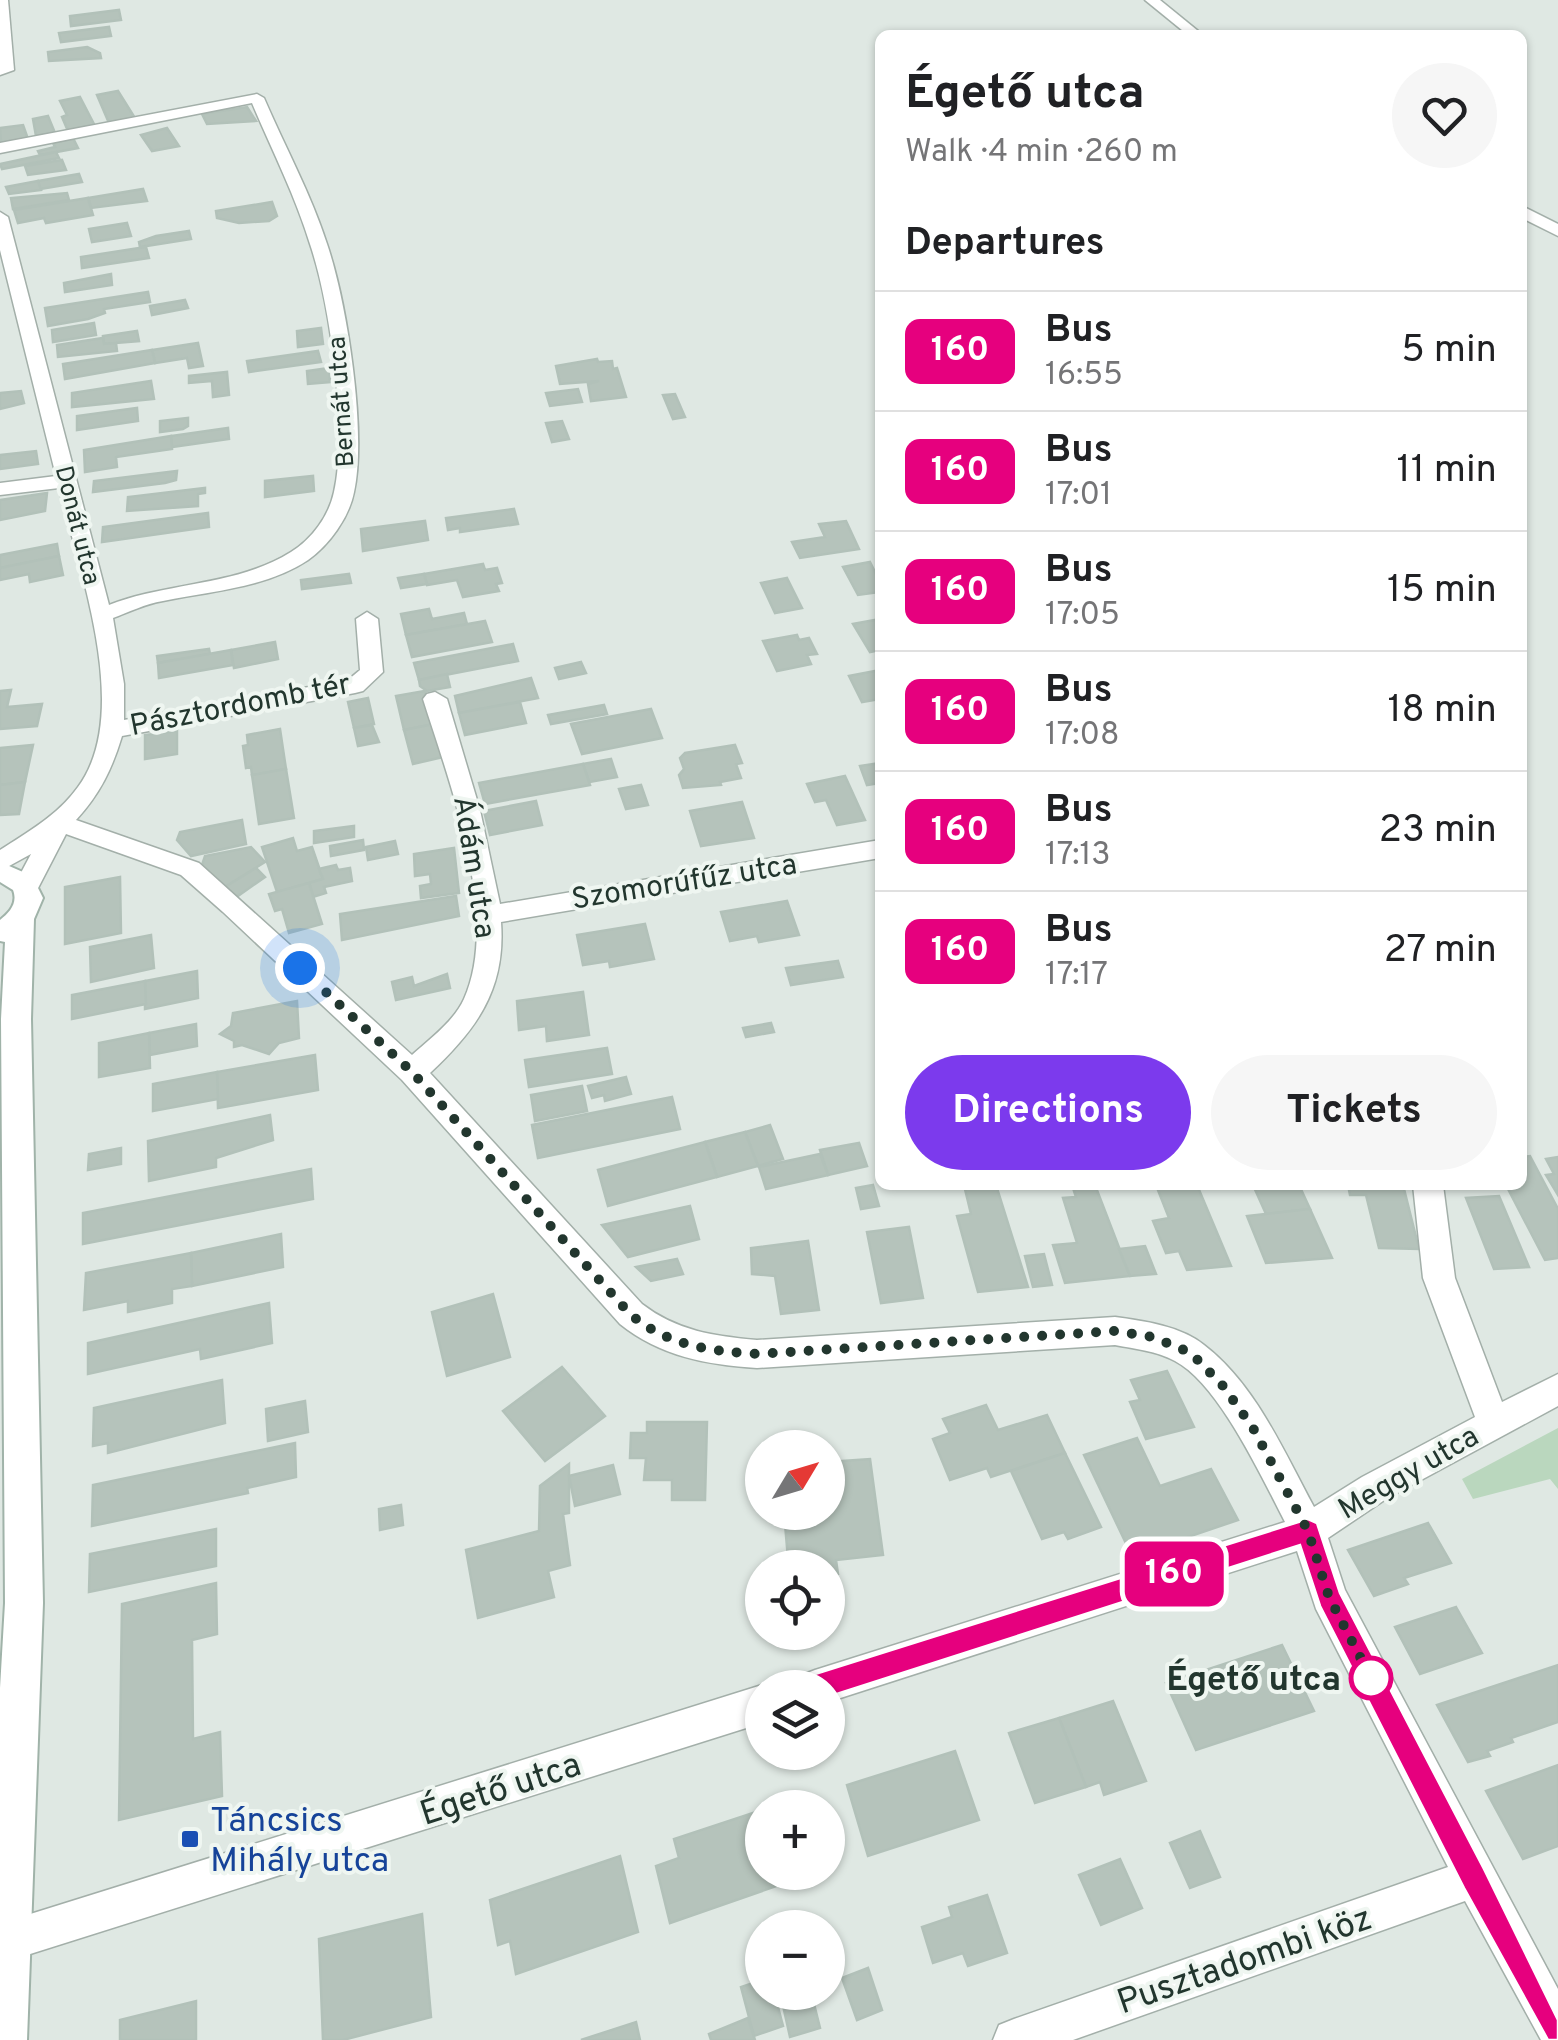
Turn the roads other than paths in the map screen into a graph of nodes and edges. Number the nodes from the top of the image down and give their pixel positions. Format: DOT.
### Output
graph roads {
  1 [pos="1,0"];
  2 [pos="1152,0"];
  3 [pos="1190,30"];
  4 [pos="0,71"];
  5 [pos="0,148"];
  6 [pos="1527,214"];
  7 [pos="0,217"];
  8 [pos="1558,231"];
  9 [pos="68,482"];
  10 [pos="0,489"];
  11 [pos="101,615"];
  12 [pos="367,618"];
  13 [pos="435,700"];
  14 [pos="112,730"];
  15 [pos="59,823"];
  16 [pos="875,850"];
  17 [pos="0,862"];
  18 [pos="0,872"];
  19 [pos="26,886"];
  20 [pos="488,915"];
  21 [pos="10,927"];
  22 [pos="8,1004"];
  23 [pos="412,1072"];
  24 [pos="1429,1190"];
  25 [pos="1558,1389"];
  26 [pos="1493,1422"];
  27 [pos="1308,1531"];
  28 [pos="845,1678"];
  29 [pos="745,1709"];
  30 [pos="1474,1878"];
  31 [pos="8,1941"];
  32 [pos="1558,2030"];
  33 [pos="4,2040"];
  34 [pos="1014,2040"];
  1 -- 4 [label="street"];
  2 -- 3 [label="street"];
  5 -- 11 [label="street, Bernát utca"];
  6 -- 8 [label="street"];
  7 -- 9 [label="street, Donát utca"];
  9 -- 10 [label="street"];
  9 -- 11 [label="street, Donát utca"];
  11 -- 14 [label="street, Donát utca"];
  12 -- 14 [label="street, Pásztordomb tér"];
  13 -- 20 [label="street, Ádám utca"];
  14 -- 15 [label="street, Donát utca"];
  15 -- 17 [label="street, Donát utca"];
  15 -- 19 [label="street, Donát utca"];
  15 -- 23 [label="street, Meggy utca"];
  16 -- 20 [label="street, Szomorúfűz utca"];
  18 -- 19 [label="street"];
  19 -- 21 [label="street"];
  20 -- 23 [label="street, Ádám utca"];
  21 -- 22 [label="street"];
  22 -- 31 [label="street"];
  23 -- 27 [label="street, Meggy utca"];
  24 -- 26 [label="street"];
  25 -- 26 [label="street, Meggy utca"];
  26 -- 27 [label="street, Meggy utca"];
  27 -- 28 [label="street"];
  27 -- 30 [label="street"];
  29 -- 31 [label="street, Égető utca"];
  30 -- 32 [label="street"];
  30 -- 34 [label="street, Pusztadombi köz"];
  31 -- 33 [label="street"];
}
